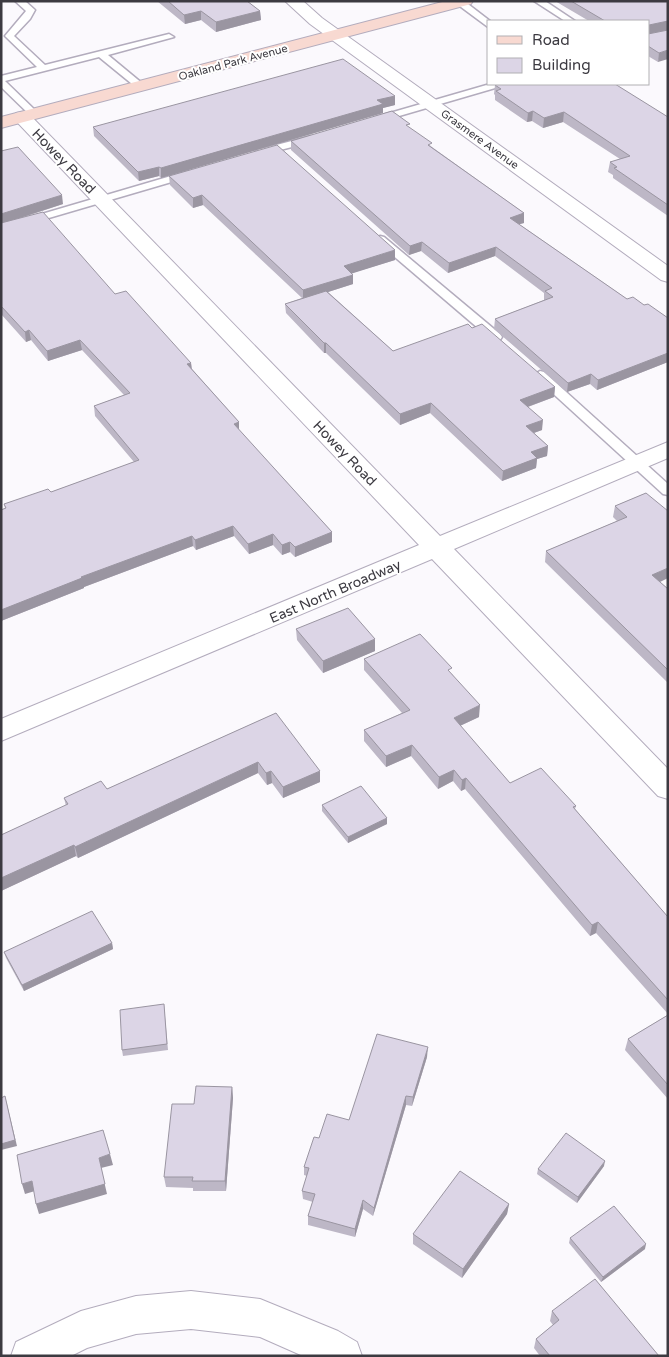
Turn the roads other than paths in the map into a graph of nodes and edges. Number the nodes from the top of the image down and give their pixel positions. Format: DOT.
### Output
graph roads {
  1 [pos="19,1"];
  2 [pos="294,1"];
  3 [pos="538,1"];
  4 [pos="462,2"];
  5 [pos="569,20"];
  6 [pos="487,23"];
  7 [pos="336,35"];
  8 [pos="169,38"];
  9 [pos="101,54"];
  10 [pos="44,69"];
  11 [pos="1,81"];
  12 [pos="497,85"];
  13 [pos="140,86"];
  14 [pos="431,104"];
  15 [pos="19,118"];
  16 [pos="364,124"];
  17 [pos="321,136"];
  18 [pos="279,147"];
  19 [pos="252,155"];
  20 [pos="293,160"];
  21 [pos="198,171"];
  22 [pos="102,200"];
  23 [pos="1,229"];
  24 [pos="370,230"];
  25 [pos="668,276"];
  26 [pos="508,348"];
  27 [pos="530,366"];
  28 [pos="668,449"];
  29 [pos="635,463"];
  30 [pos="668,492"];
  31 [pos="435,547"];
  32 [pos="1,731"];
  33 [pos="668,788"];
  34 [pos="30,1356"];
  35 [pos="342,1356"];
  1 -- 10 [label="lane"];
  2 -- 7 [label="street, Grasmere Avenue"];
  3 -- 5 [label="lane"];
  4 -- 6 [label="lane"];
  4 -- 7 [label="main road, Oakland Park Avenue"];
  7 -- 13 [label="main road, Oakland Park Avenue"];
  7 -- 14 [label="street, Grasmere Avenue"];
  8 -- 9 [label="lane"];
  9 -- 10 [label="lane"];
  9 -- 13 [label="lane"];
  10 -- 11 [label="lane"];
  11 -- 15 [label="lane"];
  12 -- 14 [label="lane"];
  13 -- 15 [label="main road, Oakland Park Avenue"];
  14 -- 16 [label="lane"];
  14 -- 25 [label="street, Grasmere Avenue"];
  15 -- 22 [label="street, Howey Road"];
  17 -- 18 [label="lane"];
  18 -- 19 [label="lane"];
  18 -- 20 [label="lane"];
  21 -- 22 [label="lane"];
  22 -- 23 [label="lane"];
  22 -- 31 [label="street, Howey Road"];
  24 -- 26 [label="lane"];
  27 -- 29 [label="lane"];
  28 -- 29 [label="street, East North Broadway"];
  29 -- 30 [label="lane"];
  29 -- 31 [label="street, East North Broadway"];
  31 -- 32 [label="street, East North Broadway"];
  31 -- 33 [label="street, Howey Road"];
  34 -- 35 [label="street"];
}
